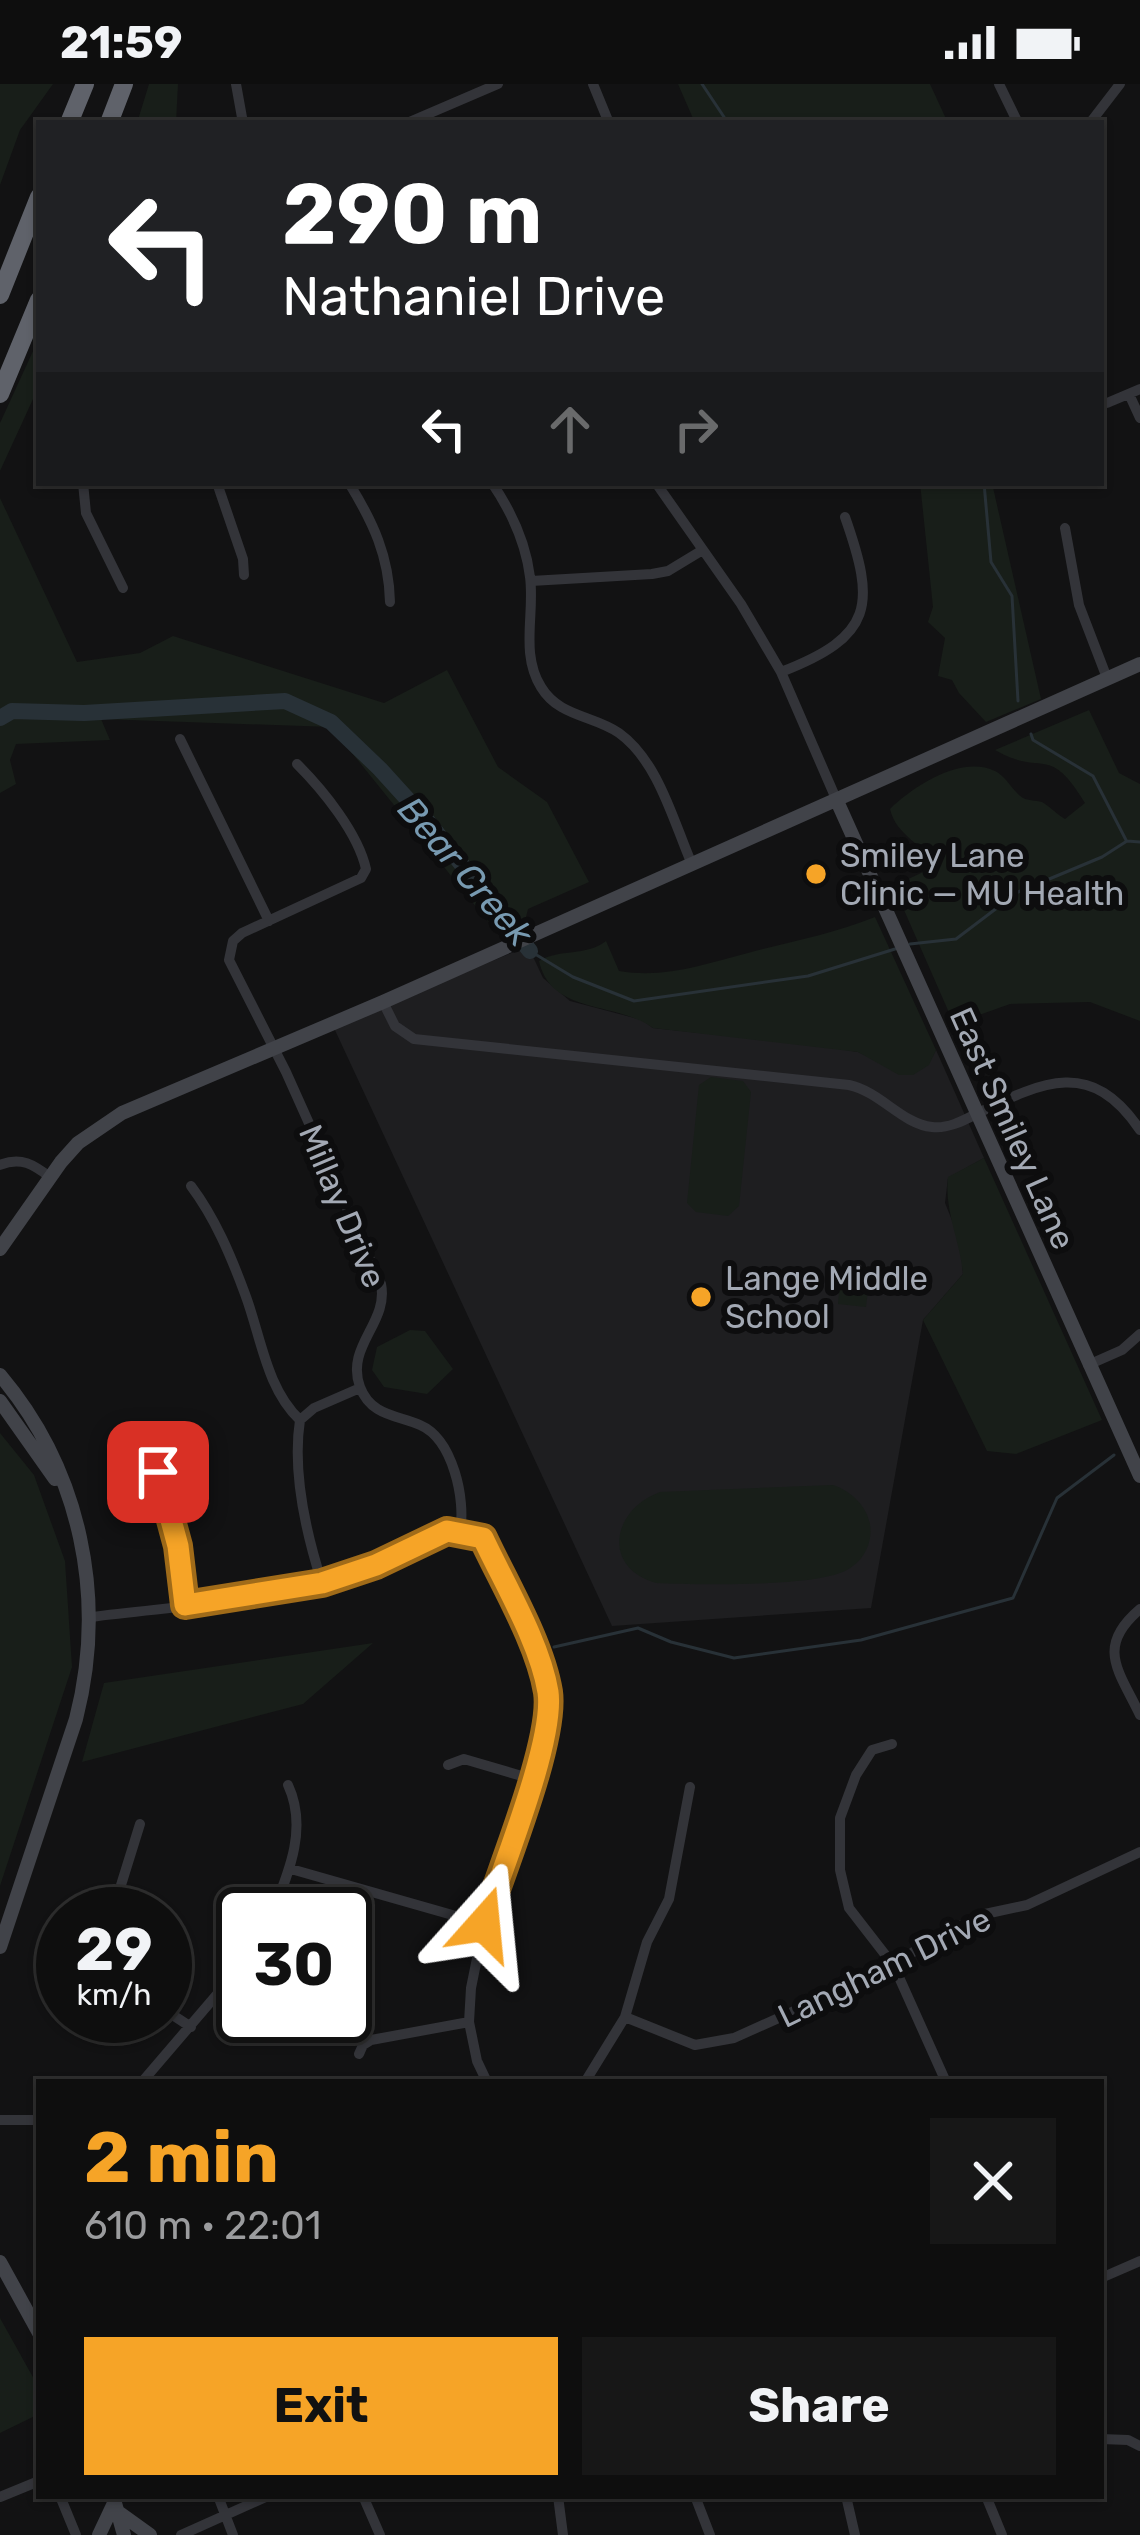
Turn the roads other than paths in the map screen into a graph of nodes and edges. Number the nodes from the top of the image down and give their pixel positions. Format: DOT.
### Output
graph roads {
  1 [pos="85,84"];
  2 [pos="124,84"];
  3 [pos="236,84"];
  4 [pos="498,84"];
  5 [pos="593,84"];
  6 [pos="1000,84"];
  7 [pos="1120,84"];
  8 [pos="70,120"];
  9 [pos="110,120"];
  10 [pos="242,120"];
  11 [pos="414,120"];
  12 [pos="608,120"];
  13 [pos="1017,120"];
  14 [pos="1092,120"];
  15 [pos="36,205"];
  16 [pos="0,295"];
  17 [pos="36,307"];
  18 [pos="1135,391"];
  19 [pos="0,394"];
  20 [pos="1107,403"];
  21 [pos="1140,418"];
  22 [pos="83,486"];
  23 [pos="219,486"];
  24 [pos="351,486"];
  25 [pos="494,486"];
  26 [pos="658,486"];
  27 [pos="845,517"];
  28 [pos="1065,528"];
  29 [pos="701,551"];
  30 [pos="244,575"];
  31 [pos="531,581"];
  32 [pos="123,588"];
  33 [pos="390,602"];
  34 [pos="1140,664"];
  35 [pos="781,672"];
  36 [pos="1107,678"];
  37 [pos="180,739"];
  38 [pos="297,764"];
  39 [pos="837,801"];
  40 [pos="691,862"];
  41 [pos="269,921"];
  42 [pos="383,1002"];
  43 [pos="272,1046"];
  44 [pos="977,1114"];
  45 [pos="1140,1130"];
  46 [pos="0,1165"];
  47 [pos="50,1178"];
  48 [pos="191,1186"];
  49 [pos="0,1249"];
  50 [pos="1140,1334"];
  51 [pos="1088,1365"];
  52 [pos="0,1375"];
  53 [pos="360,1388"];
  54 [pos="0,1400"];
  55 [pos="300,1420"];
  56 [pos="150,1451"];
  57 [pos="1140,1476"];
  58 [pos="70,1504"];
  59 [pos="460,1532"];
  60 [pos="322,1583"];
  61 [pos="185,1605"];
  62 [pos="1140,1610"];
  63 [pos="91,1617"];
  64 [pos="1140,1715"];
  65 [pos="892,1744"];
  66 [pos="448,1765"];
  67 [pos="532,1779"];
  68 [pos="288,1784"];
  69 [pos="690,1787"];
  70 [pos="140,1824"];
  71 [pos="1140,1852"];
  72 [pos="291,1869"];
  73 [pos="120,1887"];
  74 [pos="283,1887"];
  75 [pos="484,1924"];
  76 [pos="0,1947"];
  77 [pos="894,1966"];
  78 [pos="216,1996"];
  79 [pos="625,2017"];
  80 [pos="469,2022"];
  81 [pos="192,2025"];
  82 [pos="176,2043"];
  83 [pos="359,2054"];
  84 [pos="145,2079"];
  85 [pos="486,2079"];
  86 [pos="587,2079"];
  87 [pos="945,2079"];
  88 [pos="0,2120"];
  89 [pos="36,2120"];
  90 [pos="1140,2261"];
  91 [pos="0,2262"];
  92 [pos="1104,2277"];
  93 [pos="36,2328"];
  94 [pos="1104,2439"];
  95 [pos="1140,2446"];
  96 [pos="36,2482"];
  97 [pos="0,2497"];
  98 [pos="61,2499"];
  99 [pos="219,2499"];
  100 [pos="261,2499"];
  101 [pos="364,2499"];
  102 [pos="558,2499"];
  103 [pos="696,2499"];
  104 [pos="847,2499"];
  105 [pos="987,2499"];
  106 [pos="115,2503"];
  107 [pos="226,2514"];
  108 [pos="76,2535"];
  109 [pos="99,2535"];
  110 [pos="124,2535"];
  111 [pos="150,2535"];
  112 [pos="182,2535"];
  113 [pos="233,2535"];
  114 [pos="380,2535"];
  115 [pos="563,2535"];
  116 [pos="710,2535"];
  117 [pos="856,2535"];
  118 [pos="1002,2535"];
  1 -- 8 [label="highway"];
  2 -- 9 [label="highway"];
  3 -- 10 [label="street"];
  4 -- 11 [label="street"];
  5 -- 12 [label="street"];
  6 -- 13 [label="street"];
  7 -- 14 [label="street"];
  15 -- 16 [label="highway"];
  17 -- 19 [label="highway"];
  18 -- 20 [label="street"];
  18 -- 21 [label="street"];
  22 -- 32 [label="street"];
  23 -- 30 [label="street"];
  24 -- 33 [label="street"];
  25 -- 31 [label="street"];
  26 -- 29 [label="street"];
  27 -- 35 [label="street"];
  28 -- 36 [label="street"];
  29 -- 31 [label="street"];
  29 -- 35 [label="street"];
  31 -- 40 [label="street"];
  34 -- 36 [label="street"];
  35 -- 39 [label="street"];
  36 -- 39 [label="street"];
  37 -- 41 [label="street"];
  38 -- 41 [label="street, Millay Drive"];
  39 -- 40 [label="street"];
  39 -- 44 [label="street, East Smiley Lane"];
  40 -- 42 [label="street"];
  41 -- 43 [label="street, Millay Drive"];
  42 -- 43 [label="street"];
  42 -- 44 [label="street"];
  43 -- 47 [label="street"];
  43 -- 53 [label="street, Millay Drive"];
  44 -- 45 [label="street"];
  44 -- 51 [label="street, East Smiley Lane"];
  46 -- 47 [label="street"];
  47 -- 49 [label="street"];
  48 -- 55 [label="street"];
  50 -- 51 [label="street"];
  51 -- 57 [label="street, East Smiley Lane"];
  52 -- 58 [label="street"];
  53 -- 55 [label="street"];
  53 -- 59 [label="street"];
  54 -- 58 [label="street"];
  55 -- 60 [label="street"];
  56 -- 61 [label="street"];
  58 -- 63 [label="street"];
  59 -- 60 [label="street"];
  59 -- 67 [label="street"];
  60 -- 61 [label="street"];
  61 -- 63 [label="street"];
  62 -- 64 [label="street"];
  63 -- 76 [label="street"];
  65 -- 77 [label="street"];
  66 -- 67 [label="street"];
  67 -- 75 [label="street"];
  68 -- 72 [label="street"];
  69 -- 79 [label="street"];
  70 -- 73 [label="street"];
  71 -- 77 [label="street, Langham Drive"];
  72 -- 74 [label="street"];
  72 -- 75 [label="street"];
  75 -- 80 [label="street"];
  77 -- 79 [label="street, Langham Drive"];
  77 -- 87 [label="street"];
  78 -- 81 [label="street"];
  79 -- 86 [label="street"];
  80 -- 83 [label="street"];
  80 -- 85 [label="street"];
  82 -- 84 [label="street"];
  88 -- 89 [label="street"];
  90 -- 92 [label="street"];
  91 -- 93 [label="street"];
  94 -- 95 [label="street"];
  96 -- 97 [label="street"];
  98 -- 108 [label="street"];
  99 -- 107 [label="street"];
  100 -- 107 [label="street"];
  101 -- 114 [label="street"];
  102 -- 115 [label="street"];
  103 -- 116 [label="street"];
  104 -- 117 [label="street"];
  105 -- 118 [label="street"];
  106 -- 109 [label="street"];
  106 -- 110 [label="street"];
  106 -- 111 [label="street"];
  107 -- 112 [label="street"];
  107 -- 113 [label="street"];
}
